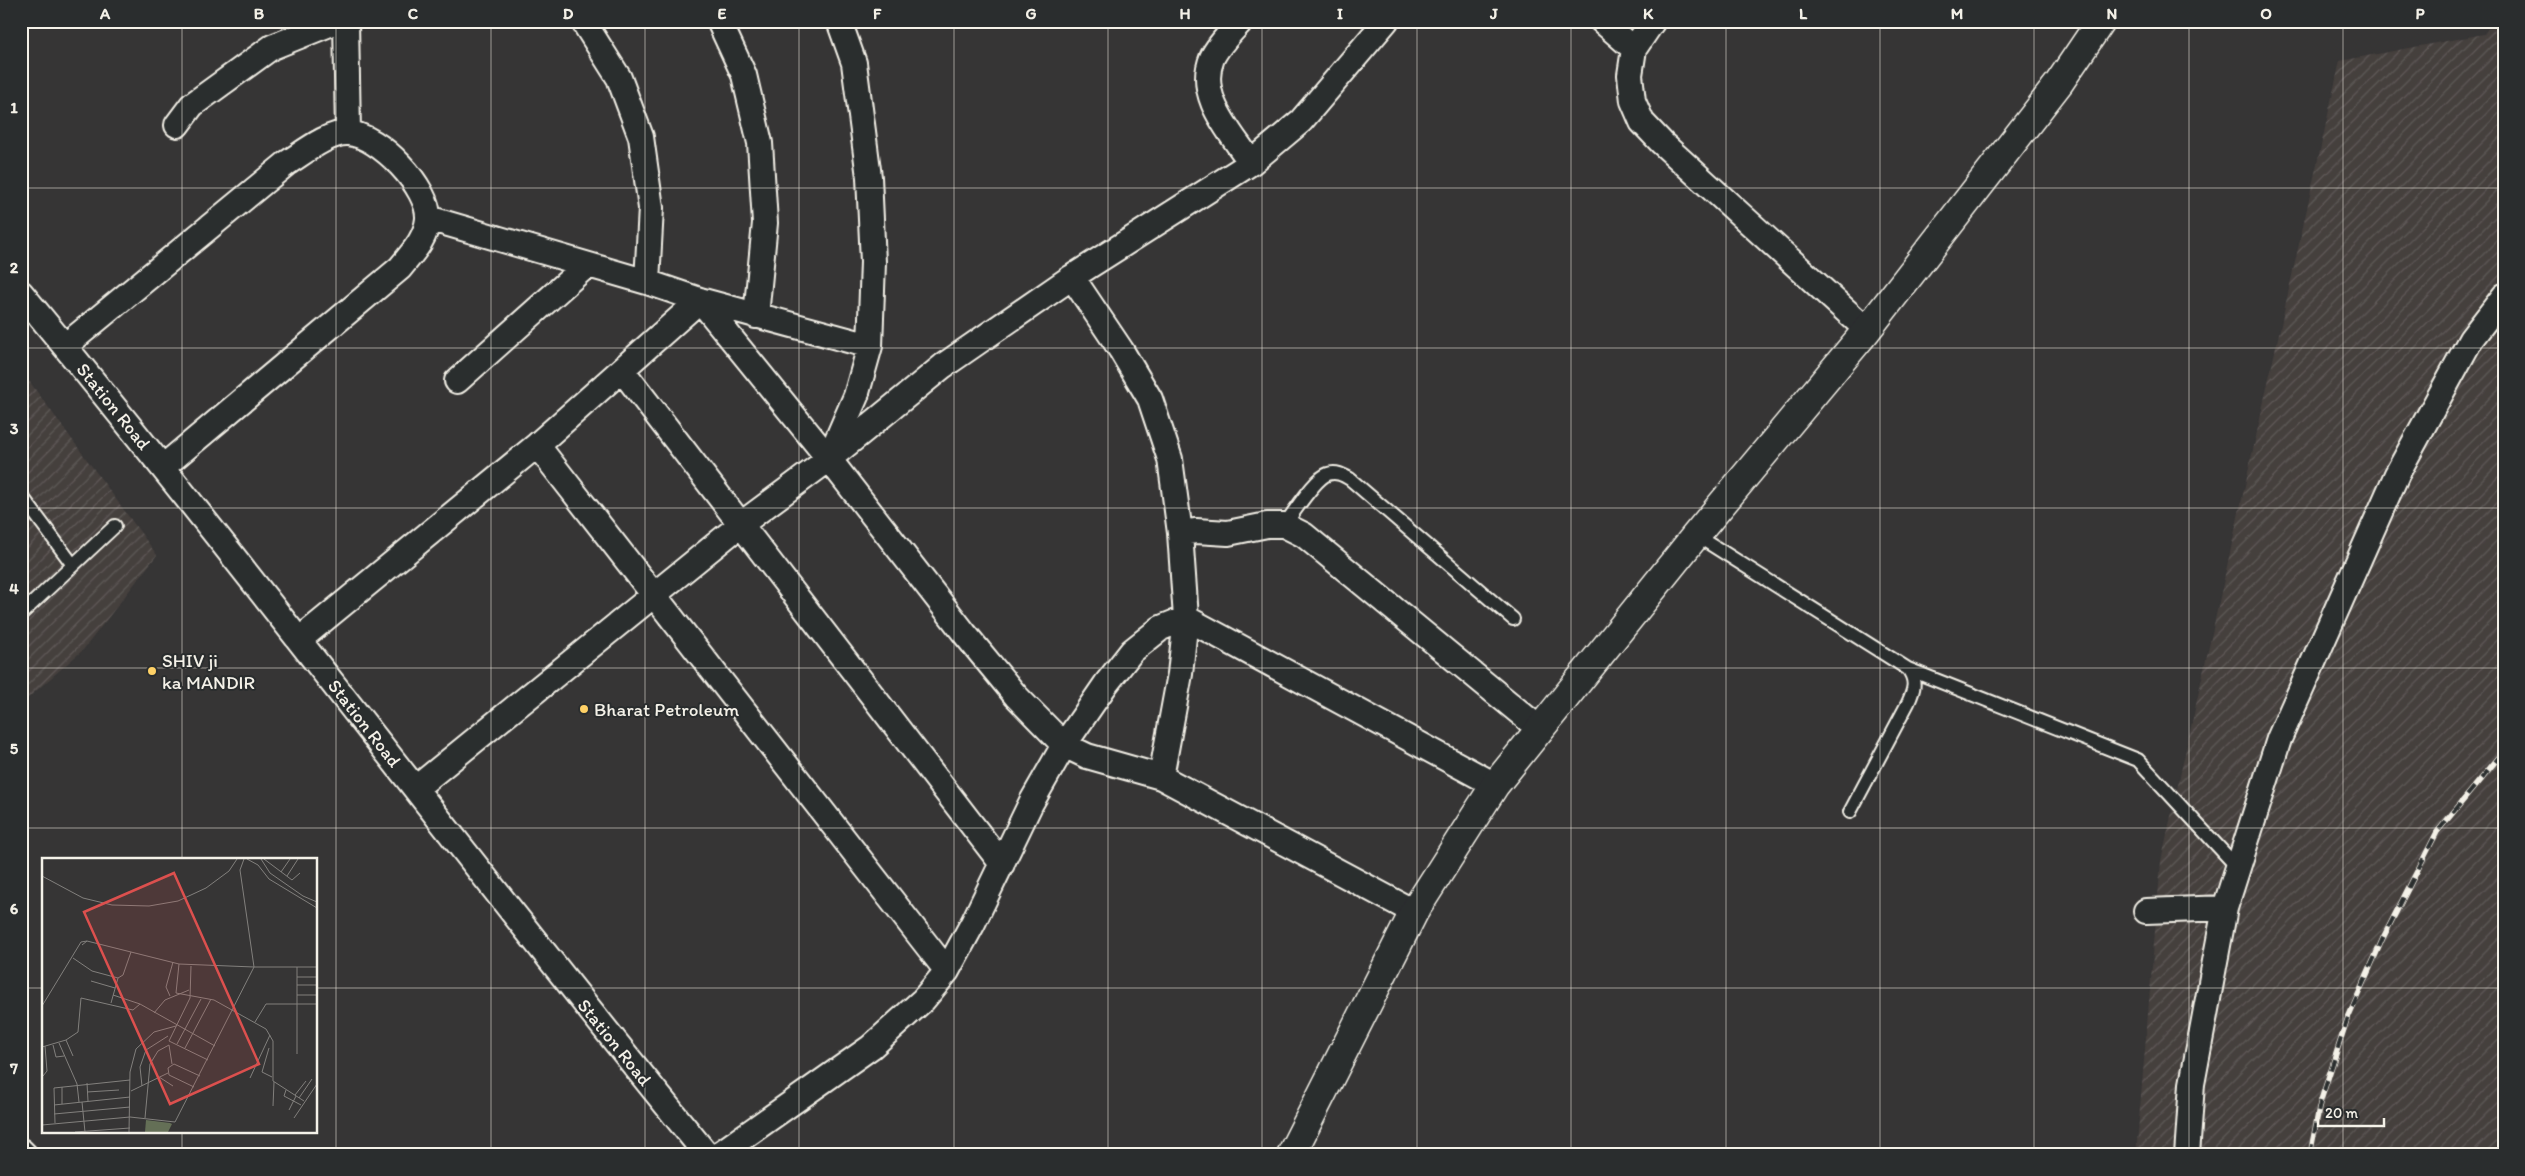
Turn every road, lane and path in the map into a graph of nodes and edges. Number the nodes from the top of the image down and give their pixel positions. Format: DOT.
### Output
graph roads {
  1 [pos="337,21"];
  2 [pos="346,21"];
  3 [pos="584,21"];
  4 [pos="718,21"];
  5 [pos="838,21"];
  6 [pos="1241,21"];
  7 [pos="1386,21"];
  8 [pos="1602,21"];
  9 [pos="1653,21"];
  10 [pos="2101,21"];
  11 [pos="1634,49"];
  12 [pos="178,125"];
  13 [pos="348,133"];
  14 [pos="1251,163"];
  15 [pos="428,218"];
  16 [pos="587,266"];
  17 [pos="1072,277"];
  18 [pos="647,282"];
  19 [pos="21,293"];
  20 [pos="2504,296"];
  21 [pos="700,300"];
  22 [pos="756,316"];
  23 [pos="1867,330"];
  24 [pos="65,346"];
  25 [pos="870,346"];
  26 [pos="622,370"];
  27 [pos="456,381"];
  28 [pos="538,445"];
  29 [pos="829,460"];
  30 [pos="163,467"];
  31 [pos="21,495"];
  32 [pos="740,525"];
  33 [pos="1284,525"];
  34 [pos="115,526"];
  35 [pos="1180,533"];
  36 [pos="1696,535"];
  37 [pos="73,565"];
  38 [pos="655,595"];
  39 [pos="21,614"];
  40 [pos="1186,618"];
  41 [pos="1513,619"];
  42 [pos="299,640"];
  43 [pos="1908,668"];
  44 [pos="1541,730"];
  45 [pos="1064,745"];
  46 [pos="1161,777"];
  47 [pos="1495,785"];
  48 [pos="416,788"];
  49 [pos="1850,812"];
  50 [pos="1002,864"];
  51 [pos="2238,868"];
  52 [pos="2225,908"];
  53 [pos="1414,912"];
  54 [pos="2146,912"];
  55 [pos="947,971"];
  56 [pos="21,1151"];
  57 [pos="25,1155"];
  58 [pos="707,1155"];
  59 [pos="718,1155"];
  60 [pos="1291,1155"];
  61 [pos="2187,1155"];
  1 -- 12 [label="street"];
  2 -- 13 [label="street"];
  3 -- 18 [label="street"];
  4 -- 22 [label="street"];
  5 -- 25 [label="street"];
  6 -- 14 [label="street"];
  7 -- 14 [label="street"];
  8 -- 11 [label="street"];
  9 -- 11 [label="street"];
  10 -- 23 [label="main road"];
  11 -- 23 [label="street"];
  13 -- 15 [label="street"];
  13 -- 24 [label="street"];
  14 -- 17 [label="street"];
  15 -- 16 [label="street"];
  15 -- 30 [label="street"];
  16 -- 18 [label="street"];
  16 -- 27 [label="street"];
  17 -- 29 [label="street"];
  17 -- 35 [label="street"];
  18 -- 21 [label="street"];
  19 -- 24 [label="street, Station Road"];
  20 -- 51 [label="street"];
  21 -- 22 [label="street"];
  21 -- 26 [label="street"];
  21 -- 29 [label="street"];
  22 -- 25 [label="street"];
  23 -- 36 [label="main road"];
  24 -- 30 [label="street, Station Road"];
  25 -- 29 [label="street"];
  26 -- 28 [label="street"];
  26 -- 32 [label="street"];
  28 -- 38 [label="street"];
  28 -- 42 [label="street"];
  29 -- 32 [label="street"];
  29 -- 45 [label="street"];
  30 -- 42 [label="street, Station Road"];
  31 -- 37 [label="lane"];
  32 -- 38 [label="street"];
  32 -- 50 [label="street"];
  33 -- 35 [label="street"];
  33 -- 41 [label="lane"];
  33 -- 44 [label="street"];
  34 -- 37 [label="lane"];
  35 -- 40 [label="street"];
  36 -- 43 [label="lane"];
  36 -- 44 [label="main road"];
  37 -- 39 [label="lane"];
  38 -- 48 [label="street"];
  38 -- 55 [label="street"];
  40 -- 45 [label="street"];
  40 -- 46 [label="street"];
  40 -- 47 [label="street"];
  42 -- 48 [label="street, Station Road"];
  43 -- 49 [label="lane"];
  43 -- 51 [label="lane"];
  44 -- 47 [label="main road"];
  45 -- 46 [label="street"];
  45 -- 50 [label="street"];
  46 -- 53 [label="street"];
  47 -- 53 [label="main road"];
  48 -- 58 [label="street, Station Road"];
  50 -- 55 [label="street"];
  51 -- 52 [label="street"];
  52 -- 54 [label="street"];
  52 -- 61 [label="street"];
  53 -- 60 [label="main road"];
  55 -- 59 [label="street"];
  56 -- 57 [label="street"];
}
